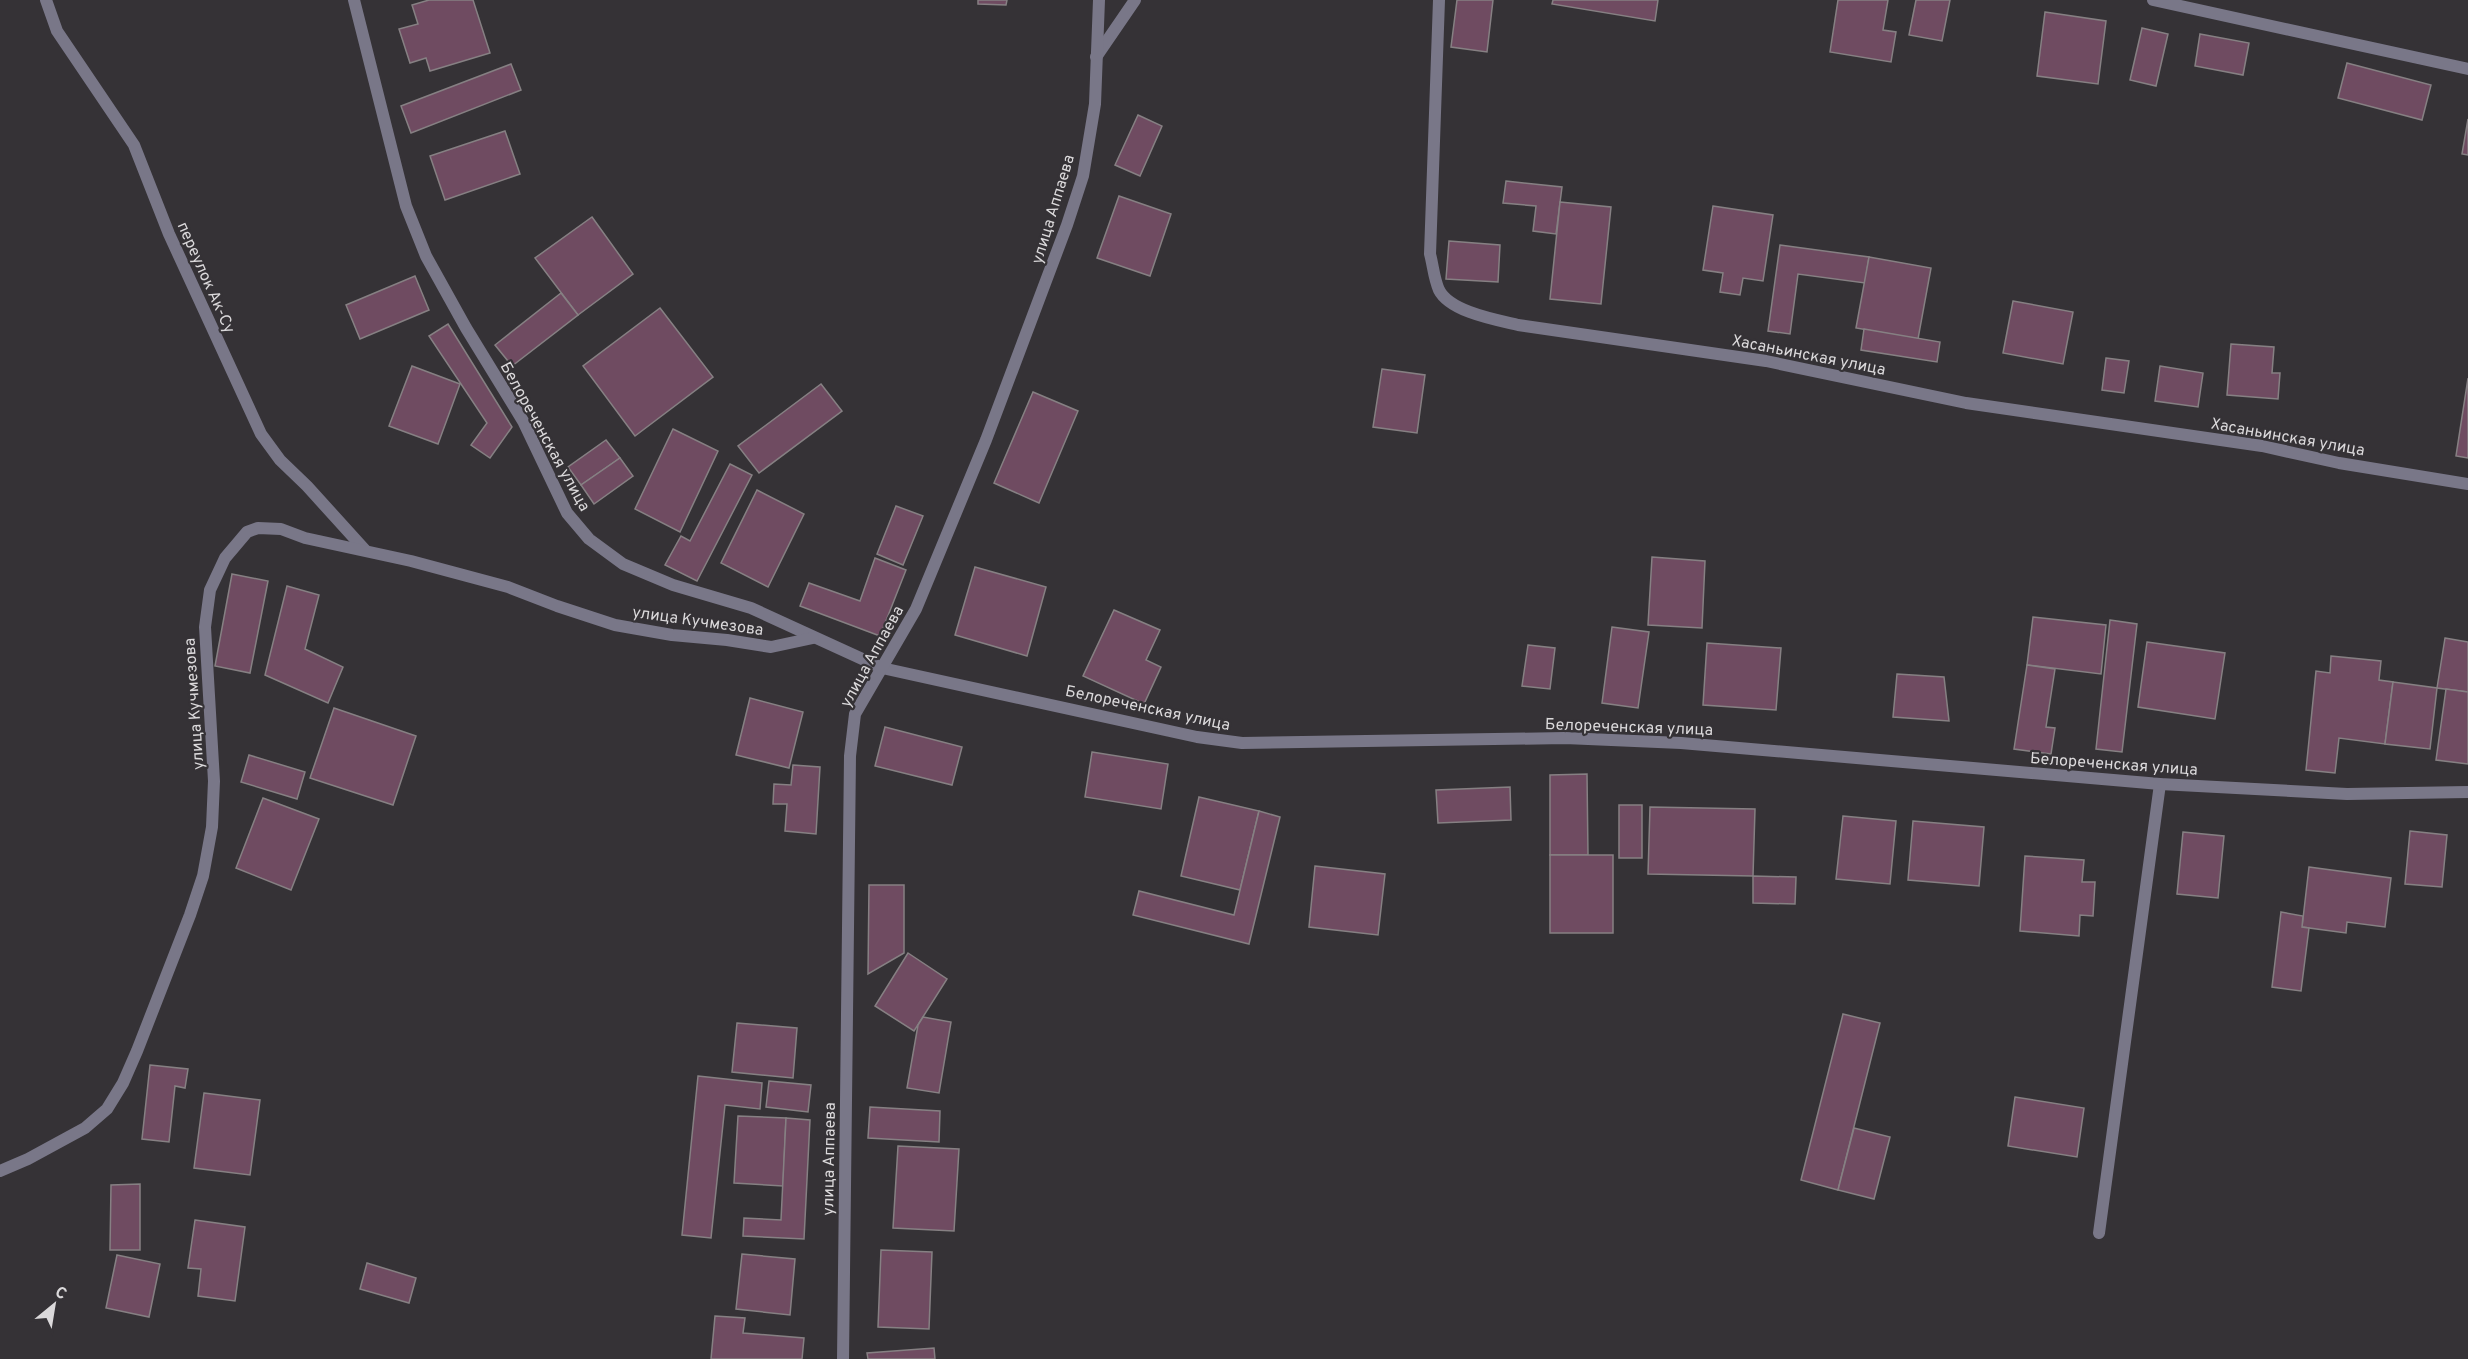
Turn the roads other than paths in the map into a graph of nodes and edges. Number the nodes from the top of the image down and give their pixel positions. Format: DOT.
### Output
graph roads {
  1 [pos="46,0"];
  2 [pos="354,0"];
  3 [pos="1099,0"];
  4 [pos="1135,0"];
  5 [pos="1439,0"];
  6 [pos="2153,0"];
  7 [pos="1096,57"];
  8 [pos="2468,69"];
  9 [pos="2468,484"];
  10 [pos="365,550"];
  11 [pos="813,638"];
  12 [pos="882,668"];
  13 [pos="2160,784"];
  14 [pos="2468,792"];
  15 [pos="0,1171"];
  16 [pos="2099,1233"];
  17 [pos="843,1359"];
  1 -- 10 [label="street, переулок Ак-Су"];
  2 -- 11 [label="street, Белореченская улица"];
  3 -- 7 [label="street, улица Аппаева"];
  4 -- 7 [label="street"];
  5 -- 9 [label="street, Хасаньинская улица"];
  6 -- 8 [label="street"];
  7 -- 12 [label="street, улица Аппаева"];
  10 -- 11 [label="street, улица Кучмезова"];
  10 -- 15 [label="street, улица Кучмезова"];
  11 -- 12 [label="street, Белореченская улица"];
  12 -- 13 [label="street, Белореченская улица"];
  12 -- 17 [label="street, улица Аппаева"];
  13 -- 14 [label="street, Белореченская улица"];
  13 -- 16 [label="street"];
}
